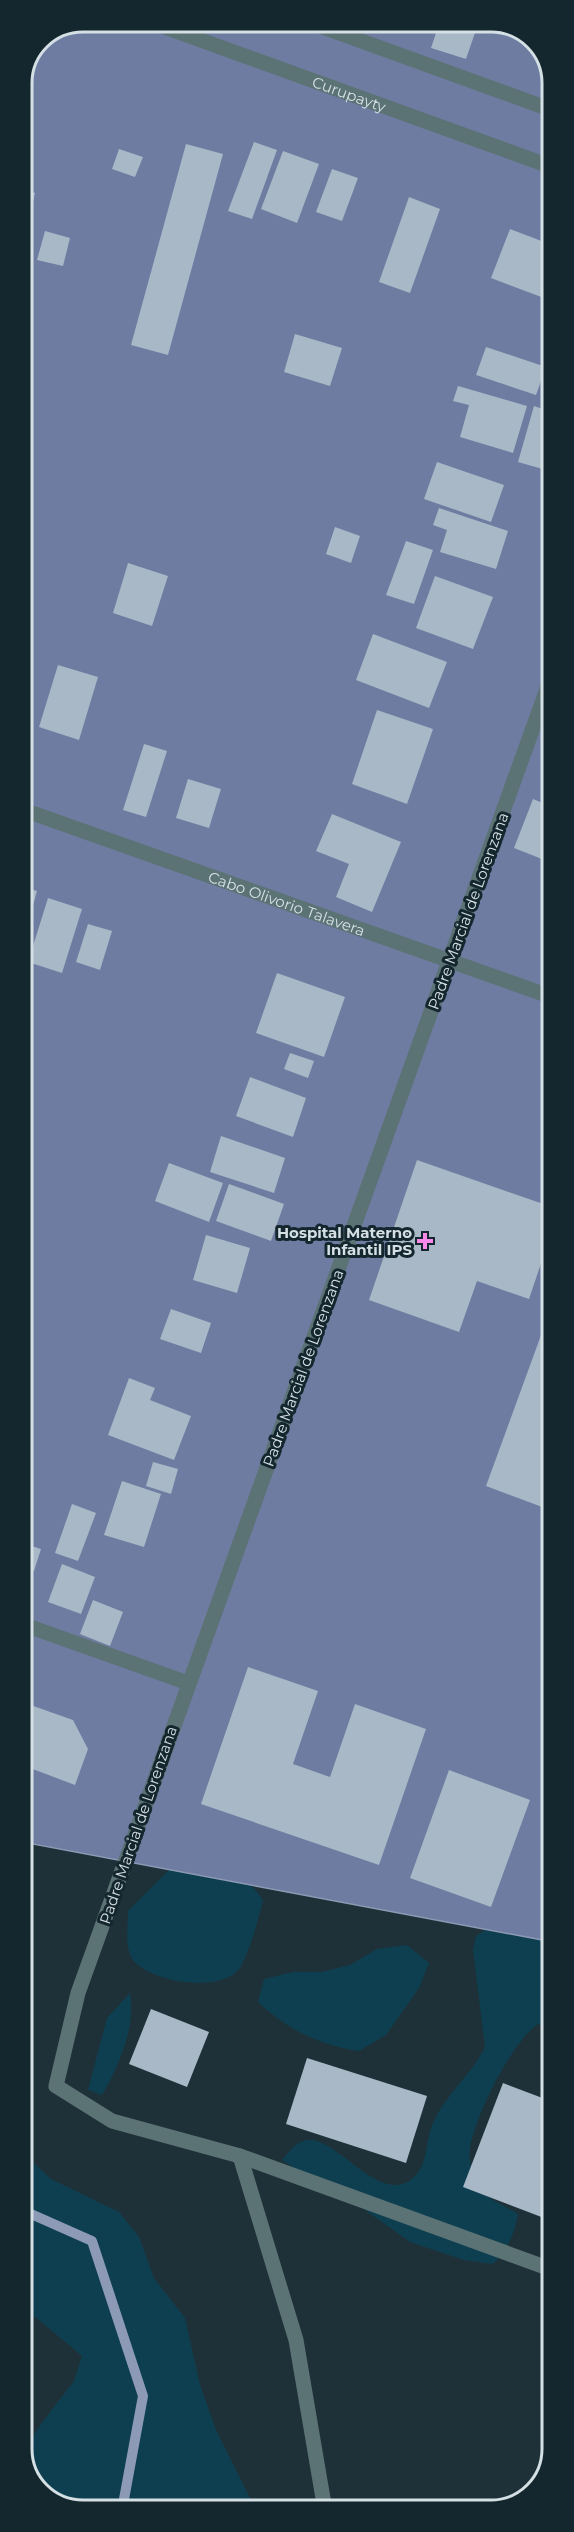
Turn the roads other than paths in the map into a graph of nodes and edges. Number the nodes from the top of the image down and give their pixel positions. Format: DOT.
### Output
graph roads {
  1 [pos="178,32"];
  2 [pos="336,32"];
  3 [pos="542,106"];
  4 [pos="542,163"];
  5 [pos="542,703"];
  6 [pos="32,813"];
  7 [pos="452,959"];
  8 [pos="542,993"];
  9 [pos="32,1628"];
  10 [pos="188,1683"];
  11 [pos="240,2156"];
  12 [pos="542,2266"];
  13 [pos="323,2500"];
  1 -- 4 [label="street, Curupayty"];
  2 -- 3 [label="street"];
  5 -- 7 [label="street, Padre Marcial de Lorenzana"];
  6 -- 7 [label="street, Cabo Olivorio Talavera"];
  7 -- 8 [label="street, Cabo Olivorio Talavera"];
  7 -- 10 [label="street, Padre Marcial de Lorenzana"];
  9 -- 10 [label="street"];
  10 -- 11 [label="street, Padre Marcial de Lorenzana"];
  11 -- 12 [label="street"];
  11 -- 13 [label="street"];
}
